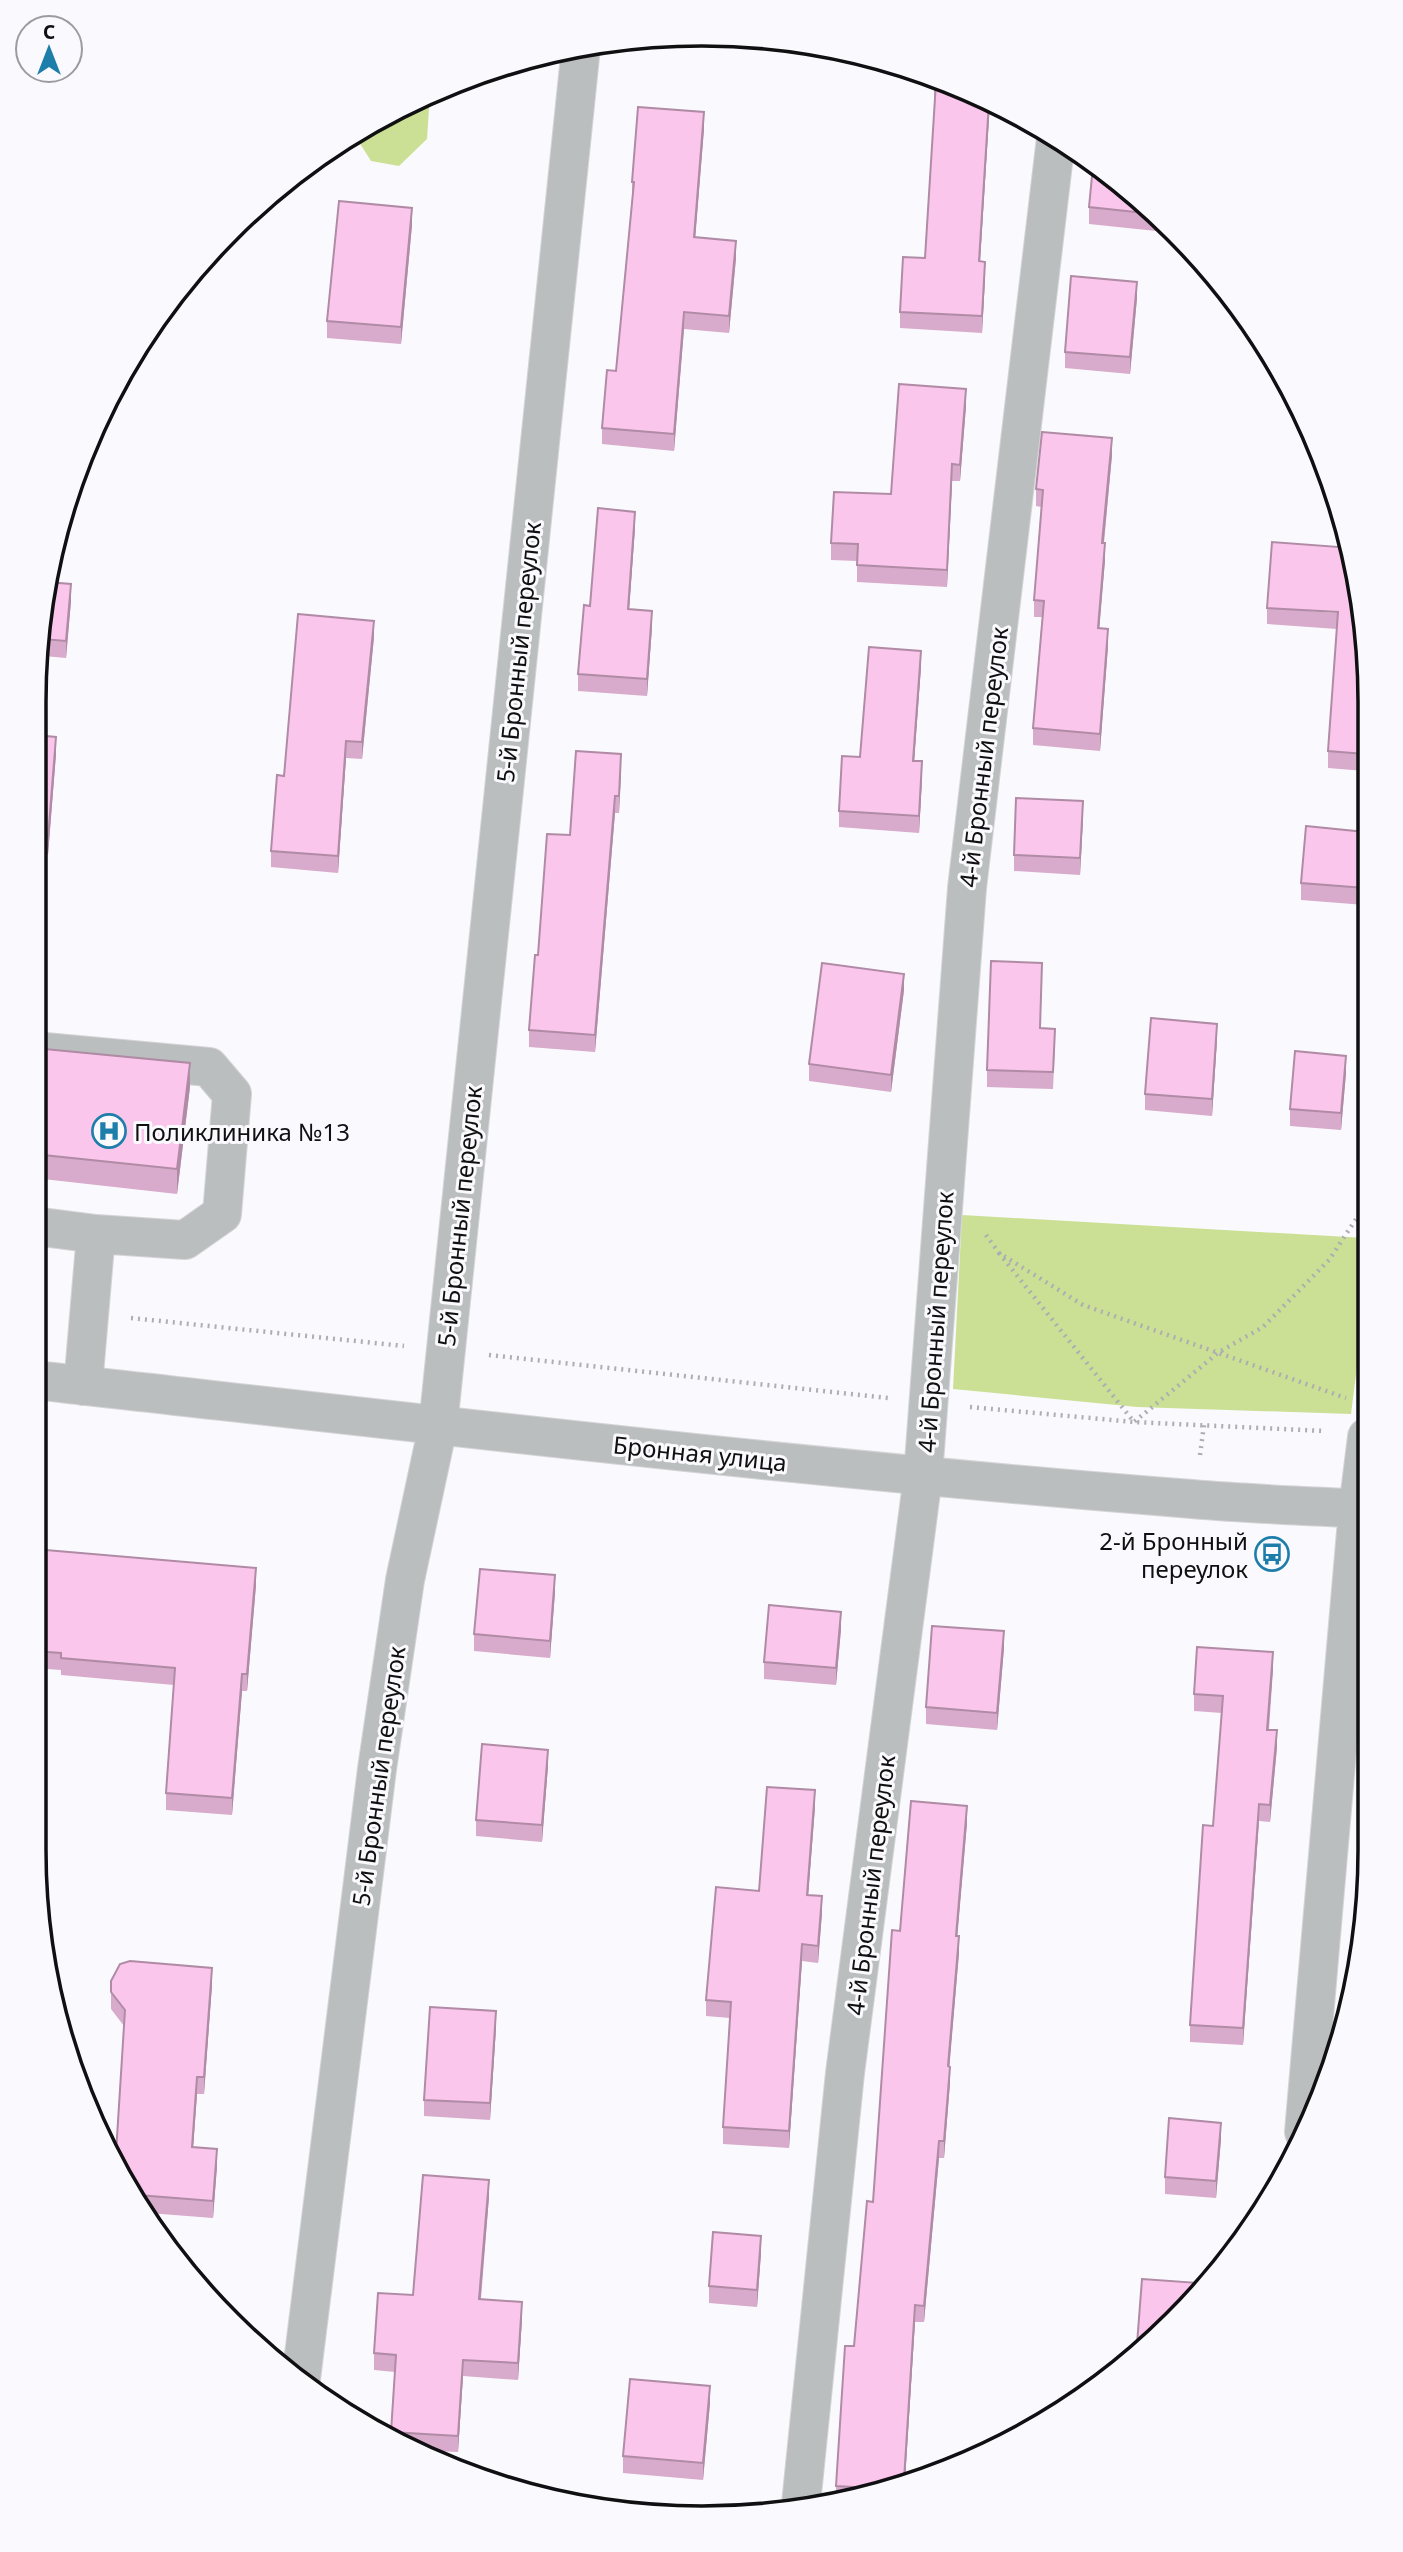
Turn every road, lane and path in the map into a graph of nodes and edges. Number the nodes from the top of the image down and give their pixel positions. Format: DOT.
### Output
graph roads {
  1 [pos="580,57"];
  2 [pos="1055,149"];
  3 [pos="46,1052"];
  4 [pos="1358,1216"];
  5 [pos="46,1228"];
  6 [pos="984,1232"];
  7 [pos="96,1234"];
  8 [pos="999,1253"];
  9 [pos="46,1310"];
  10 [pos="89,1314"];
  11 [pos="445,1350"];
  12 [pos="1219,1352"];
  13 [pos="46,1381"];
  14 [pos="83,1386"];
  15 [pos="1354,1401"];
  16 [pos="929,1403"];
  17 [pos="1134,1422"];
  18 [pos="438,1426"];
  19 [pos="1326,1431"];
  20 [pos="923,1476"];
  21 [pos="1358,1509"];
  22 [pos="1358,1562"];
  23 [pos="1307,2105"];
  24 [pos="302,2371"];
  25 [pos="802,2499"];
  1 -- 11 [label="street, 5-й Бронный переулок"];
  2 -- 16 [label="street, 4-й Бронный переулок"];
  3 -- 7 [label="street"];
  4 -- 12 [label="path"];
  5 -- 7 [label="street"];
  6 -- 8 [label="path"];
  7 -- 10 [label="street"];
  8 -- 12 [label="path"];
  8 -- 17 [label="path"];
  9 -- 10 [label="path"];
  10 -- 11 [label="path"];
  10 -- 14 [label="street"];
  11 -- 16 [label="path"];
  11 -- 18 [label="street, 5-й Бронный переулок"];
  12 -- 15 [label="path"];
  12 -- 17 [label="path"];
  13 -- 14 [label="street, Бронная улица"];
  14 -- 18 [label="street, Бронная улица"];
  16 -- 17 [label="path"];
  16 -- 20 [label="street, 4-й Бронный переулок"];
  17 -- 19 [label="path"];
  18 -- 20 [label="street, Бронная улица"];
  18 -- 24 [label="street, 5-й Бронный переулок"];
  20 -- 21 [label="street, Бронная улица"];
  20 -- 25 [label="street, 4-й Бронный переулок"];
  22 -- 23 [label="street"];
}
